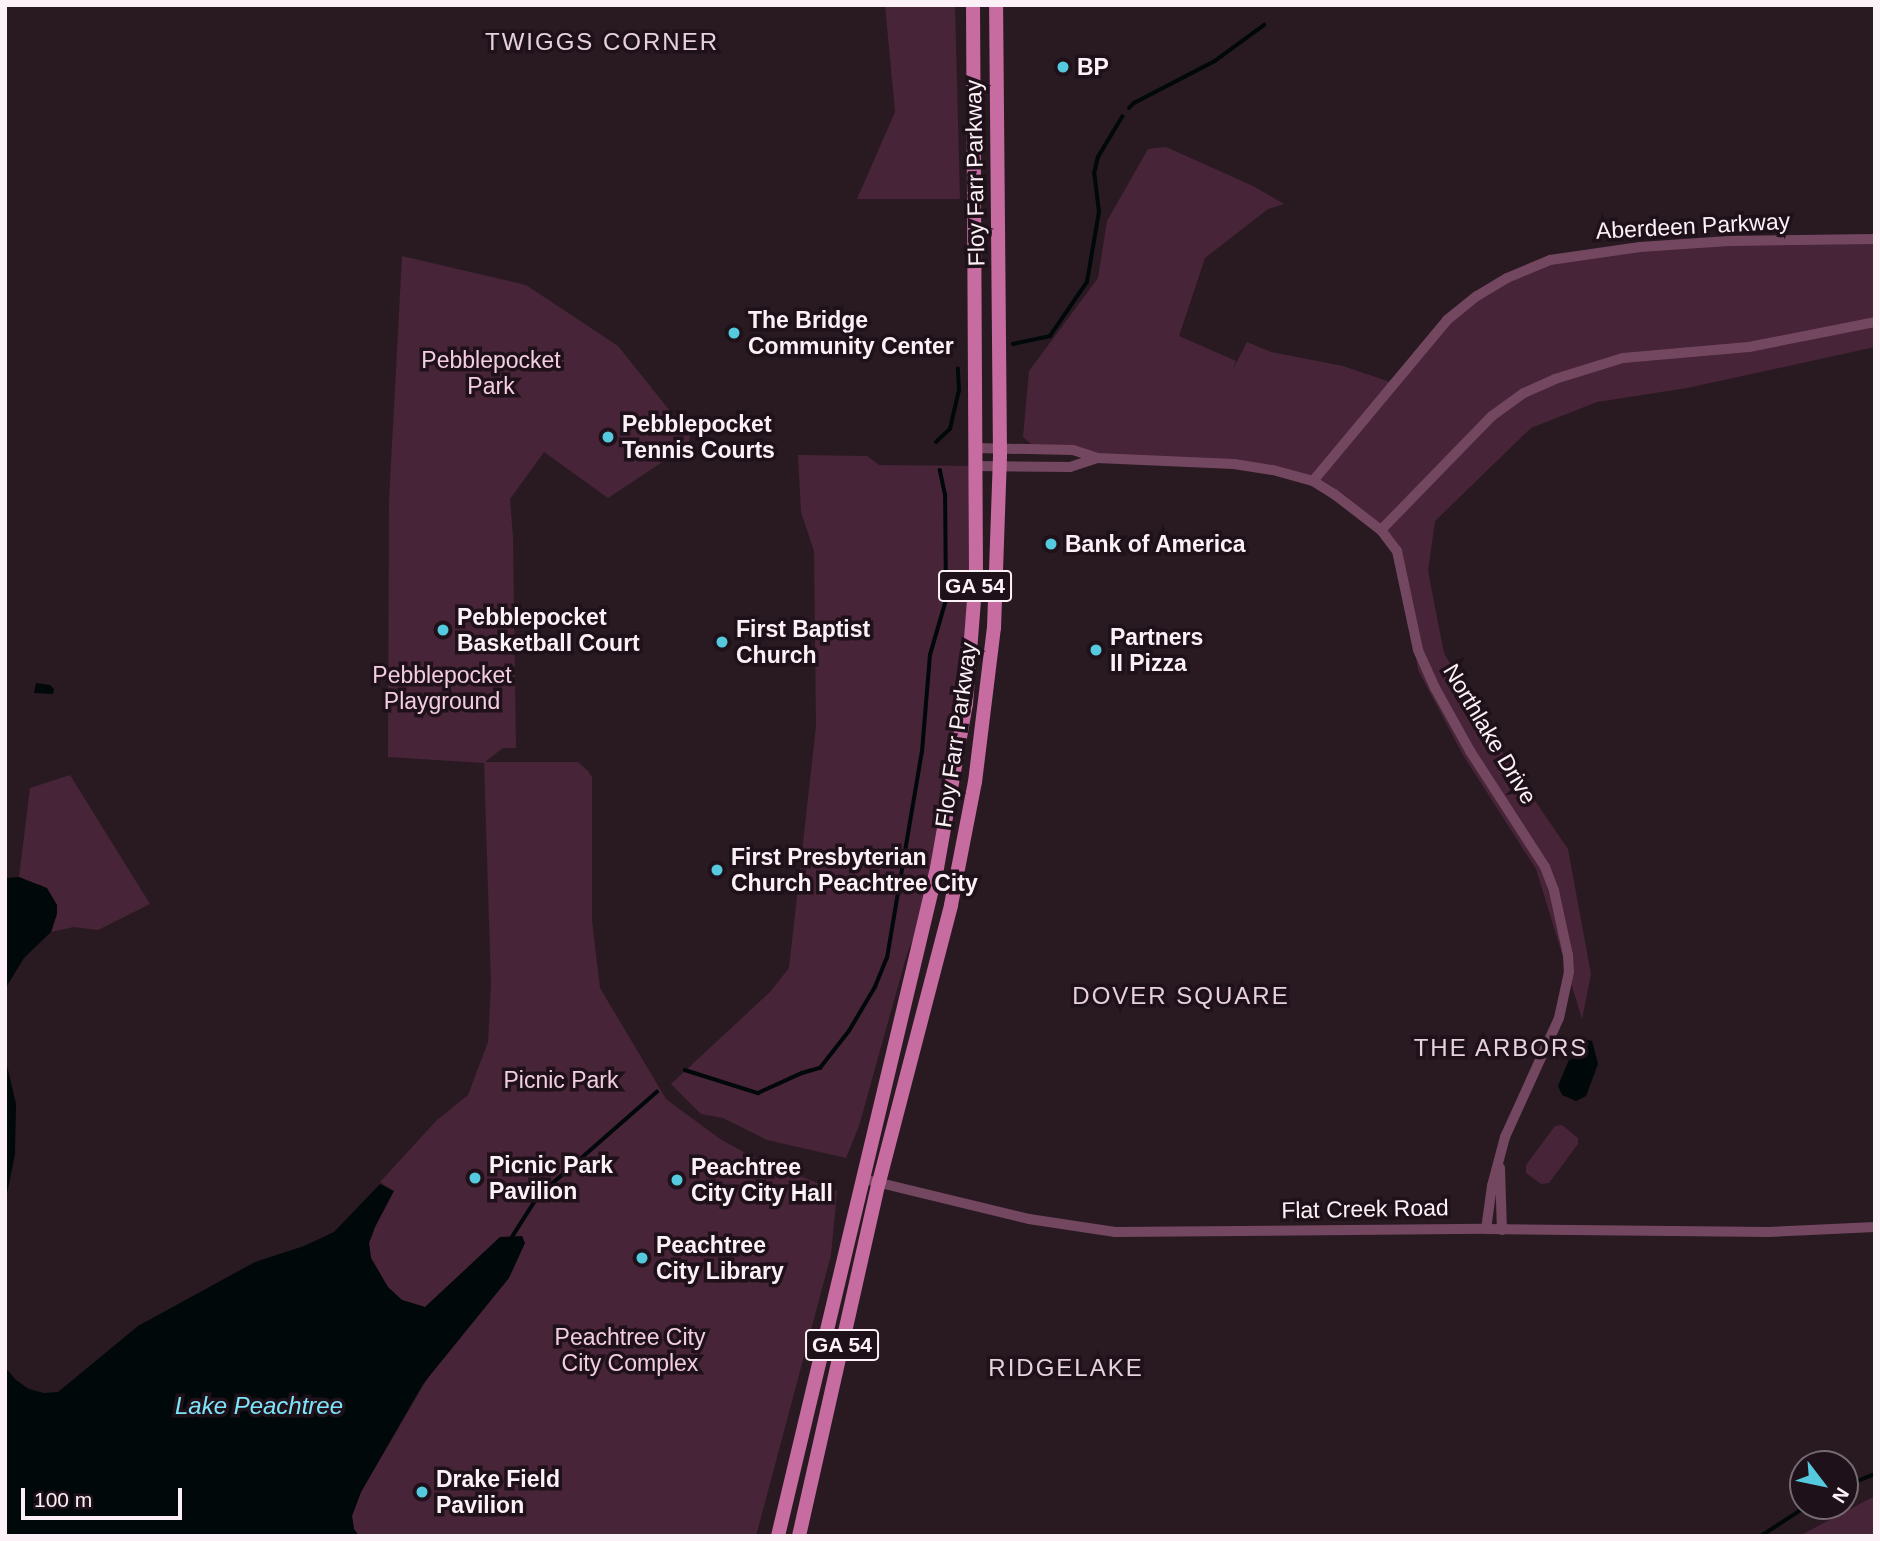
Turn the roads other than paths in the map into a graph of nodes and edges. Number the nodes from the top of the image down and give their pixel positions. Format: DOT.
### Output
graph roads {
  1 [pos="973,5"];
  2 [pos="987,5"];
  3 [pos="996,5"];
  4 [pos="996,22"];
  5 [pos="1875,239"];
  6 [pos="1875,322"];
  7 [pos="975,448"];
  8 [pos="1000,448"];
  9 [pos="1097,458"];
  10 [pos="975,466"];
  11 [pos="999,466"];
  12 [pos="1313,481"];
  13 [pos="1381,530"];
  14 [pos="1500,1162"];
  15 [pos="861,1178"];
  16 [pos="879,1182"];
  17 [pos="1875,1227"];
  18 [pos="1486,1229"];
  19 [pos="1502,1230"];
  20 [pos="778,1536"];
  21 [pos="799,1536"];
  1 -- 7 [label="main road, Floy Farr Parkway / GA 54"];
  2 -- 4 [label="main road"];
  3 -- 4 [label="main road, Floy Farr Parkway / GA 54"];
  4 -- 8 [label="main road, Floy Farr Parkway / GA 54"];
  5 -- 12 [label="street, Aberdeen Parkway"];
  6 -- 13 [label="street"];
  7 -- 8 [label="street, Northlake Drive"];
  7 -- 10 [label="main road, Floy Farr Parkway / GA 54"];
  8 -- 9 [label="street, Northlake Drive"];
  8 -- 11 [label="main road, Floy Farr Parkway / GA 54"];
  9 -- 11 [label="street, Northlake Drive"];
  9 -- 12 [label="street, Northlake Drive"];
  10 -- 11 [label="street, Northlake Drive"];
  10 -- 15 [label="main road, Floy Farr Parkway / GA 54"];
  11 -- 16 [label="main road, Floy Farr Parkway / GA 54"];
  12 -- 13 [label="street, Northlake Drive"];
  13 -- 14 [label="street, Northlake Drive"];
  14 -- 18 [label="street, Northlake Drive"];
  14 -- 19 [label="street, Northlake Drive"];
  15 -- 16 [label="street, Flat Creek Road"];
  15 -- 20 [label="main road, Floy Farr Parkway / GA 54"];
  16 -- 18 [label="street, Flat Creek Road"];
  16 -- 21 [label="main road, Floy Farr Parkway / GA 54"];
  17 -- 19 [label="street, Flat Creek Road"];
  18 -- 19 [label="street, Flat Creek Road"];
}
